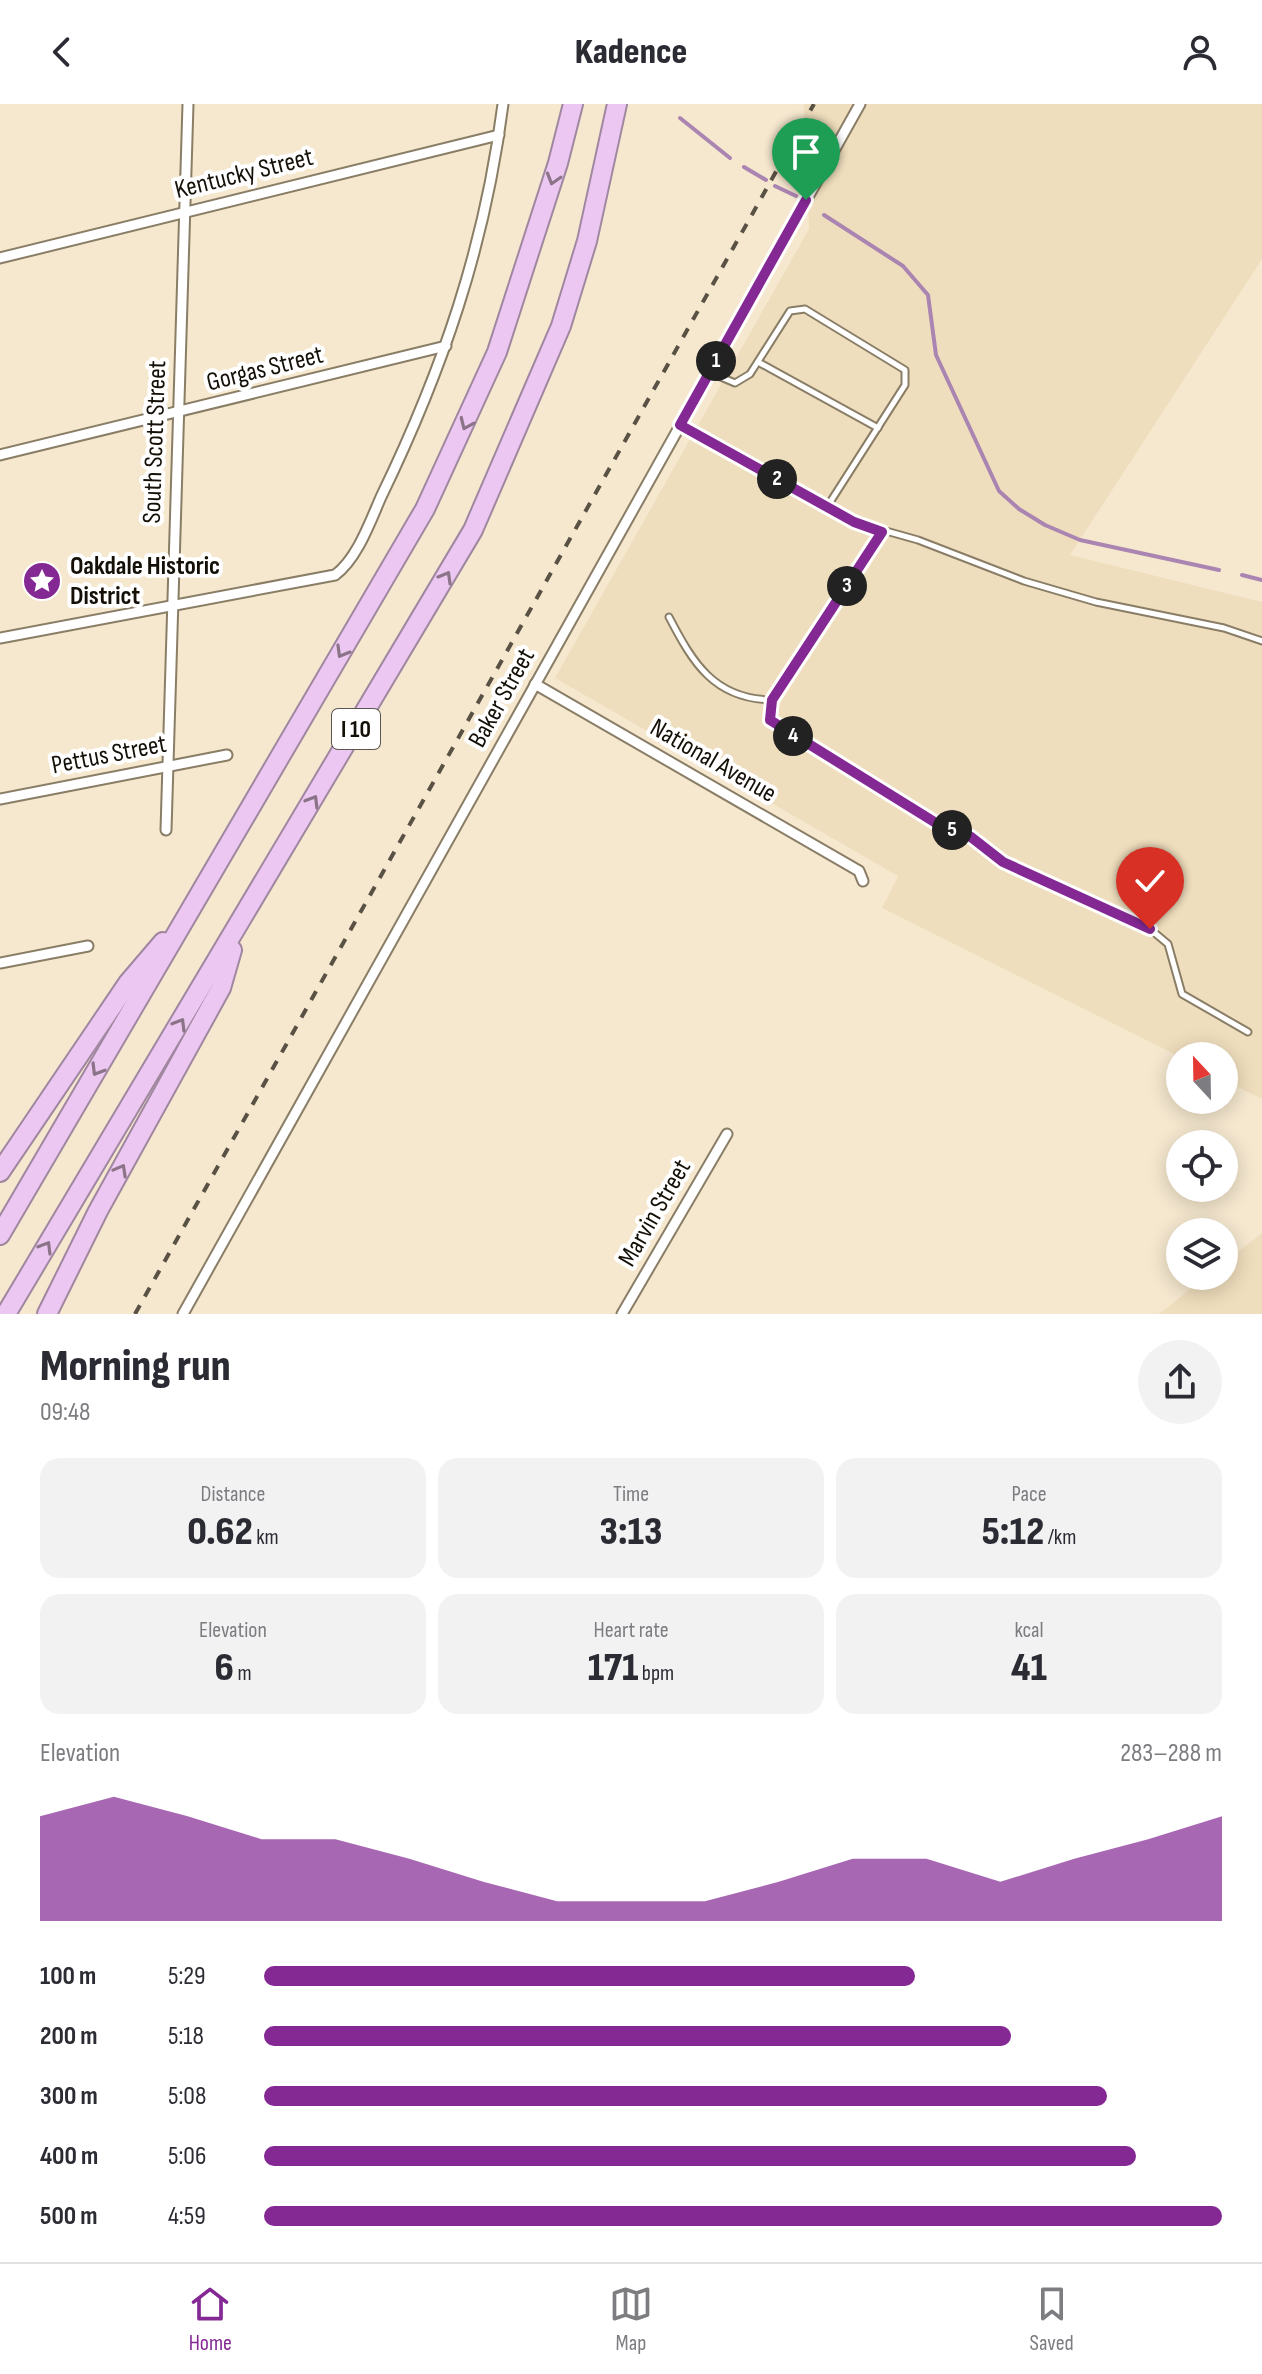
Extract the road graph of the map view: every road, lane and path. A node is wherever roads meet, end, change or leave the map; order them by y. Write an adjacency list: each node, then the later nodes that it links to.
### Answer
1 (188, 104): 7 (street, South Scott Street)
2 (503, 104): 6 (street)
3 (573, 104): 29 (highway, I 10, one-way to 29)
4 (617, 104): 30 (highway, I 10, one-way to 4)
5 (860, 104): 11 (street, Baker Street)
6 (499, 135): 7 (street, Kentucky Street); 9 (street)
7 (186, 211): 8 (street, Kentucky Street); 12 (street, South Scott Street)
8 (0, 258)
9 (446, 346): 12 (street, Gorgas Street); 18 (street)
10 (758, 362): 11 (lane); 14 (lane); 14 (lane)
11 (709, 372): 13 (street, Baker Street)
12 (178, 413): 15 (street, Gorgas Street); 18 (street, South Scott Street)
13 (680, 425): 16 (lane); 22 (street, Baker Street)
14 (878, 428): 16 (lane)
15 (0, 455)
16 (827, 507): 17 (lane)
17 (882, 532): 21 (lane); 23 (lane)
18 (171, 605): 20 (street); 25 (street, South Scott Street)
19 (669, 617): 23 (lane)
20 (0, 638)
21 (1262, 641)
22 (535, 684): 28 (street, National Avenue); 39 (street, Baker Street)
23 (772, 700): 33 (lane)
24 (227, 755): 25 (street, Pettus Street)
25 (167, 767): 26 (street, Pettus Street); 27 (street, South Scott Street)
26 (0, 799)
27 (166, 830)
28 (863, 881)
29 (198, 900): 35 (highway); 36 (highway, I 10, one-way to 36)
30 (239, 926): 37 (highway, I 10, one-way to 30); 38 (highway, one-way to 30)
31 (88, 946): 32 (street)
32 (0, 963)
33 (1248, 1032)
34 (727, 1134): 40 (street, Marvin Street)
35 (0, 1172)
36 (0, 1235)
37 (6, 1314)
38 (47, 1314)
39 (183, 1314)
40 (622, 1314)

